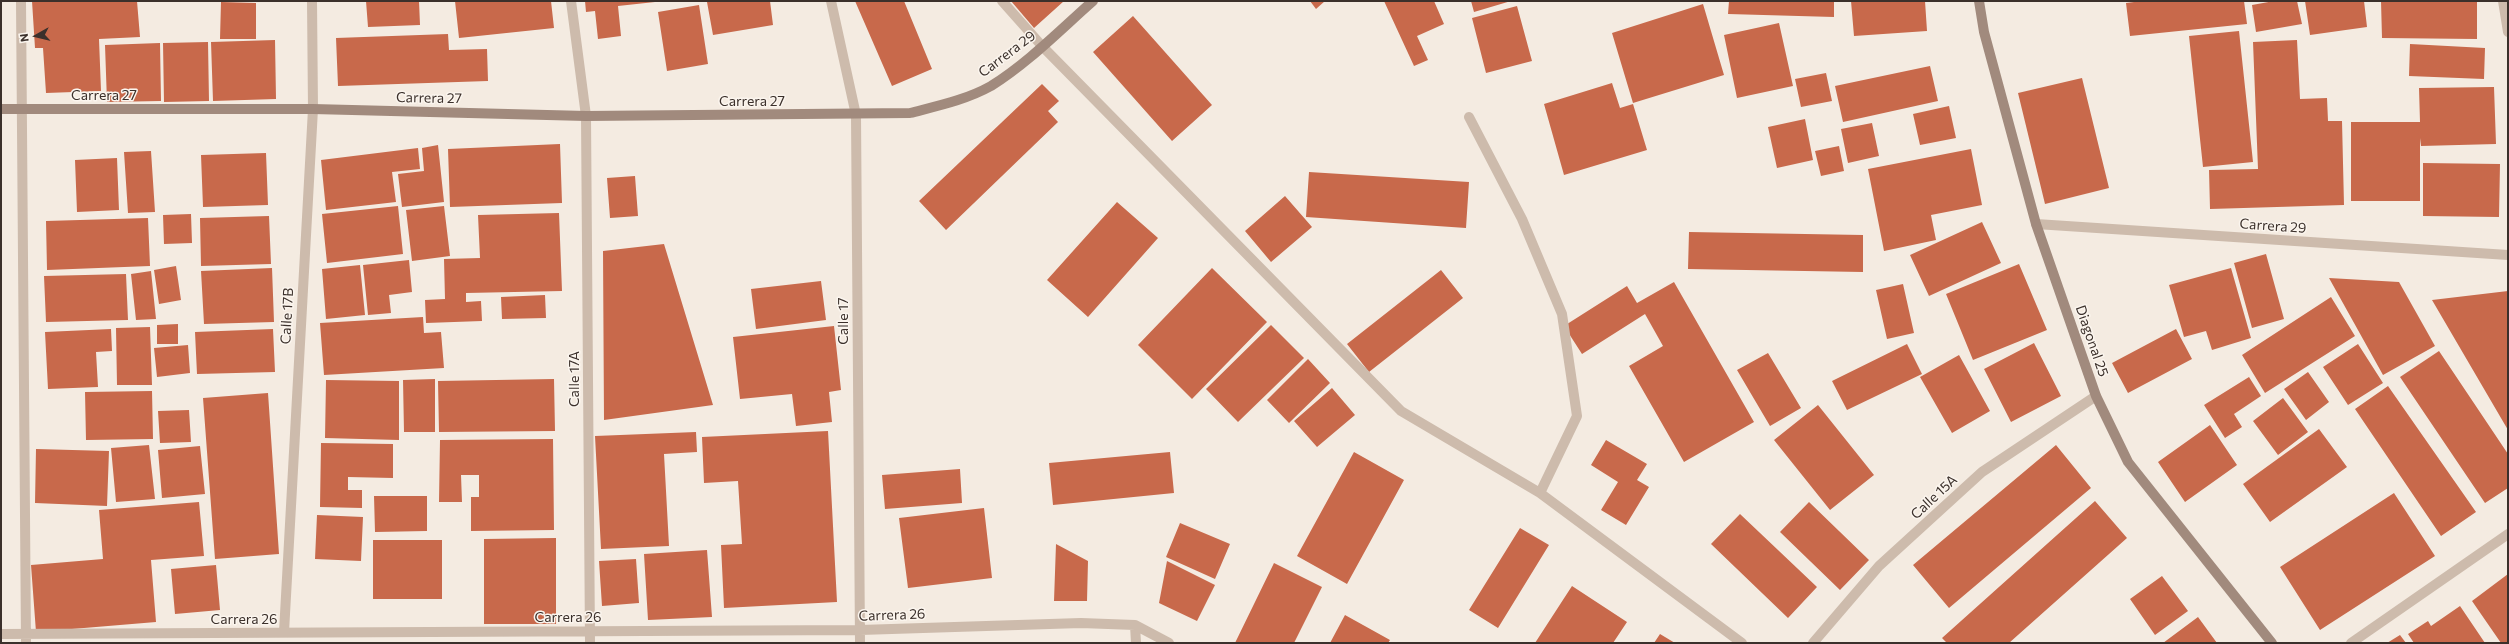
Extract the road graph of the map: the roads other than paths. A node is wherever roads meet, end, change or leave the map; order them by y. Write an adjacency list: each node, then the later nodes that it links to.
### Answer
1 (21, 1): 12 (street)
2 (312, 1): 13 (street, Calle 17B)
3 (570, 1): 15 (street, Calle 17A)
4 (831, 1): 14 (street, Calle 17)
5 (1002, 1): 10 (street)
6 (1093, 1): 10 (street, Carrera 29)
7 (1979, 1): 17 (street, Diagonal 25)
8 (2503, 1): 9 (street)
9 (2508, 32)
10 (1042, 46): 14 (street, Carrera 29); 20 (street)
11 (1, 109): 12 (street, Carrera 27)
12 (24, 109): 13 (street, Carrera 27); 27 (street)
13 (313, 109): 15 (street, Carrera 27); 25 (street, Calle 17B)
14 (856, 115): 15 (street, Carrera 27); 23 (street, Calle 17)
15 (586, 116): 24 (street, Calle 17A)
16 (1469, 117): 20 (street)
17 (2036, 224): 18 (street, Carrera 29); 19 (street, Diagonal 25)
18 (2508, 255)
19 (2096, 396): 33 (street, Calle 15A); 34 (street, Diagonal 25)
20 (1540, 493): 32 (street)
21 (2508, 534): 35 (street)
22 (1136, 625): 23 (street, Carrera 26); 30 (street); 31 (street)
23 (860, 630): 24 (street, Carrera 26); 29 (street, Calle 17)
24 (590, 631): 25 (street, Carrera 26); 28 (street, Calle 17A)
25 (284, 632): 27 (street, Carrera 26)
26 (1, 634): 27 (street, Carrera 26)
27 (26, 638)
28 (590, 643)
29 (860, 643)
30 (1136, 643)
31 (1169, 643)
32 (1742, 643)
33 (1812, 643)
34 (2272, 643)
35 (2351, 643)

